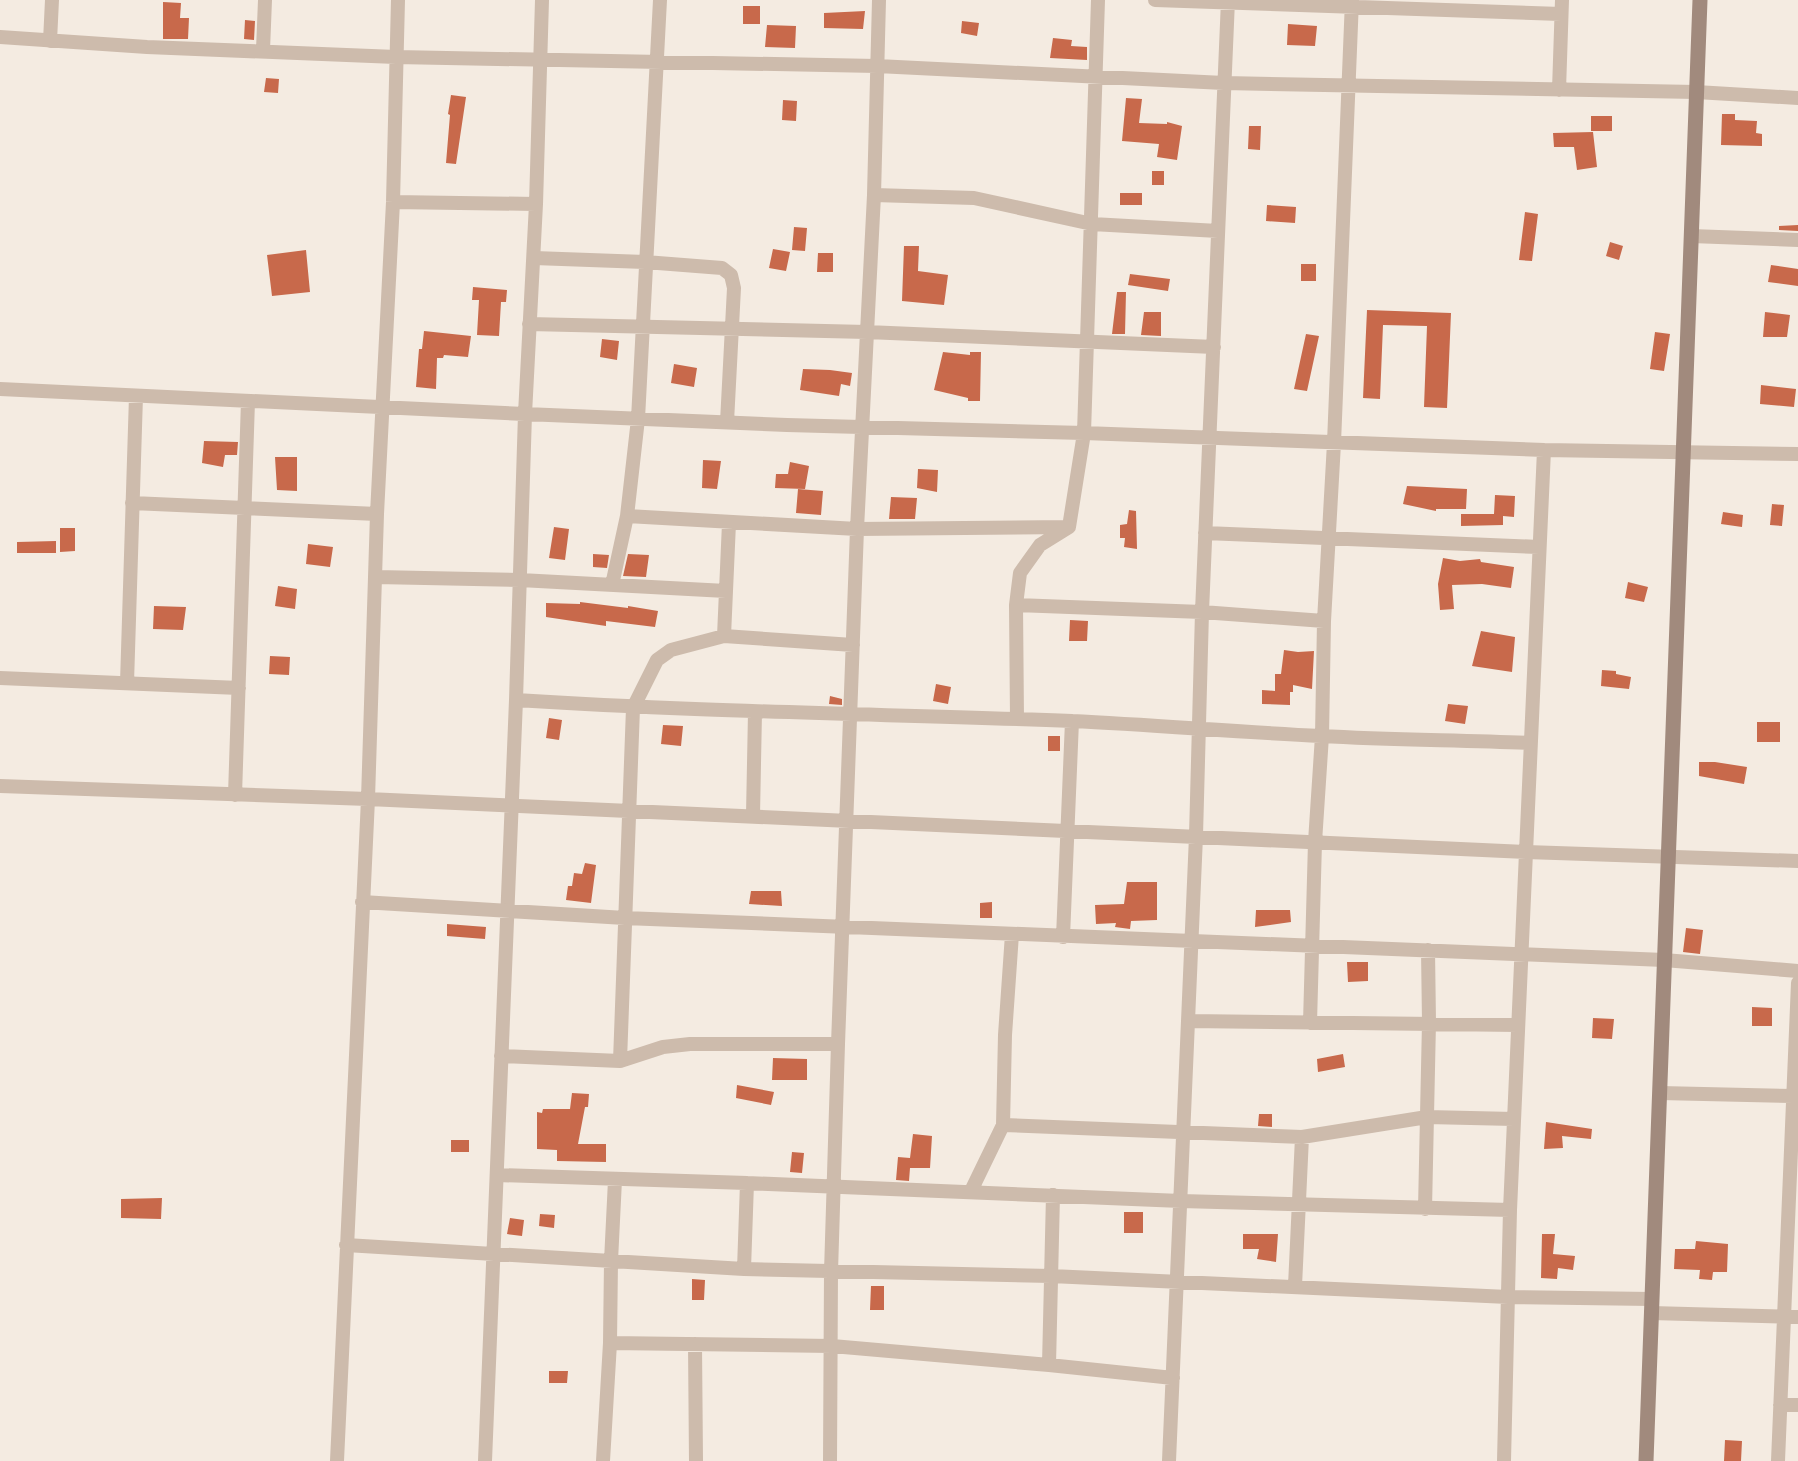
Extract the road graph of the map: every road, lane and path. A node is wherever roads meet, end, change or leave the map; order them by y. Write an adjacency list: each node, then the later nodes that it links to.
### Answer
1 (52, 0): 14 (street)
2 (265, 0): 15 (street)
3 (398, 0): 16 (street)
4 (542, 0): 17 (street)
5 (660, 0): 18 (street)
6 (879, 0): 19 (street)
7 (1098, 0): 20 (street)
8 (1155, 0): 10 (street)
9 (1700, 0): 24 (main road)
10 (1228, 2): 11 (street); 21 (street)
11 (1352, 4): 12 (street); 22 (street)
12 (1561, 7): 23 (street)
13 (0, 37): 14 (street)
14 (50, 40): 15 (street)
15 (263, 50): 16 (street)
16 (396, 57): 17 (street); 27 (street)
17 (541, 58): 18 (street); 28 (street)
18 (657, 61): 19 (street); 34 (street)
19 (877, 66): 20 (street); 26 (street)
20 (1097, 78): 21 (street); 29 (street)
21 (1224, 84): 22 (street); 30 (street)
22 (1347, 86): 23 (street); 51 (street)
23 (1559, 90): 24 (street)
24 (1696, 92): 25 (street); 31 (main road)
25 (1798, 98)
26 (874, 195): 29 (street); 38 (street)
27 (393, 202): 28 (street); 44 (street)
28 (536, 204): 33 (street)
29 (1092, 224): 30 (street); 39 (street)
30 (1218, 231): 40 (street)
31 (1691, 236): 32 (street); 53 (main road)
32 (1798, 240)
33 (534, 258): 34 (street); 35 (street)
34 (645, 262): 36 (street); 37 (street)
35 (529, 324): 36 (street); 45 (street)
36 (642, 327): 37 (street); 46 (street)
37 (732, 329): 38 (street); 47 (street)
38 (867, 332): 39 (street); 48 (street)
39 (1088, 343): 40 (street); 49 (street)
40 (1214, 347): 50 (street)
41 (0, 389): 42 (street)
42 (136, 396): 43 (street); 55 (street)
43 (248, 401): 44 (street); 56 (street)
44 (382, 408): 45 (street); 57 (street)
45 (525, 414): 46 (street); 66 (street)
46 (638, 418): 47 (street); 58 (street)
47 (727, 423): 48 (street)
48 (862, 426): 49 (street); 61 (street)
49 (1084, 433): 50 (street); 60 (street)
50 (1210, 438): 51 (street); 62 (street)
51 (1334, 443): 52 (street); 63 (street)
52 (1544, 450): 53 (street); 64 (street)
53 (1684, 453): 54 (street); 97 (main road)
54 (1798, 454)
55 (132, 503): 56 (street); 75 (street)
56 (245, 507): 57 (street); 76 (street)
57 (377, 514): 65 (street)
58 (627, 516): 59 (street); 67 (street)
59 (729, 524): 61 (street); 68 (street)
60 (1069, 527): 61 (street); 69 (street)
61 (858, 530): 73 (street)
62 (1205, 533): 63 (street); 70 (street)
63 (1330, 539): 64 (street); 71 (street)
64 (1539, 547): 85 (street)
65 (376, 577): 66 (street); 88 (street)
66 (520, 580): 67 (street); 77 (street)
67 (612, 585): 68 (street)
68 (726, 591): 72 (street)
69 (1016, 605): 70 (street); 81 (street)
70 (1202, 612): 71 (street); 83 (street)
71 (1324, 621): 84 (street)
72 (724, 636): 73 (street); 78 (street)
73 (853, 645): 80 (street)
74 (0, 678): 75 (street)
75 (127, 683): 76 (street)
76 (239, 688): 87 (street)
77 (516, 700): 78 (street); 89 (street)
78 (633, 708): 79 (street); 90 (street)
79 (755, 712): 80 (street); 91 (street)
80 (850, 713): 81 (street); 92 (street)
81 (1017, 719): 82 (street)
82 (1072, 721): 83 (street); 93 (street)
83 (1198, 727): 84 (street); 94 (street)
84 (1322, 736): 85 (street); 95 (street)
85 (1530, 743): 96 (street)
86 (0, 786): 87 (street)
87 (235, 795): 88 (street)
88 (368, 799): 89 (street); 99 (street)
89 (512, 805): 90 (street); 100 (street)
90 (629, 810): 91 (street); 101 (street)
91 (753, 815): 92 (street)
92 (846, 819): 93 (street); 102 (street)
93 (1068, 830): 94 (street); 104 (street)
94 (1196, 836): 95 (street); 105 (street)
95 (1315, 842): 96 (street); 106 (street)
96 (1527, 852): 97 (street); 108 (street)
97 (1668, 856): 98 (street); 109 (main road)
98 (1798, 861)
99 (362, 902): 100 (street); 136 (street)
100 (508, 912): 101 (street); 117 (street)
101 (625, 918): 102 (street); 118 (street)
102 (843, 925): 103 (street); 116 (street)
103 (1012, 934): 104 (street); 123 (street)
104 (1063, 937): 105 (street)
105 (1192, 942): 106 (street); 112 (street)
106 (1312, 946): 107 (street); 114 (street)
107 (1428, 950): 108 (street); 113 (street)
108 (1522, 955): 109 (street); 115 (street)
109 (1664, 960): 110 (street); 119 (main road)
110 (1798, 970)
111 (1798, 983): 120 (street)
112 (1188, 1021): 114 (street); 124 (street)
113 (1429, 1022): 114 (street); 115 (street); 121 (street)
114 (1310, 1023)
115 (1518, 1025): 122 (street)
116 (838, 1044): 118 (street); 129 (street)
117 (501, 1056): 118 (street); 126 (street)
118 (620, 1061)
119 (1659, 1094): 120 (street); 145 (main road)
120 (1793, 1096): 146 (street)
121 (1427, 1117): 122 (street); 125 (street); 134 (street)
122 (1514, 1119): 135 (street)
123 (1003, 1125): 124 (street); 130 (street)
124 (1184, 1131): 125 (street); 132 (street)
125 (1302, 1137): 133 (street)
126 (497, 1175): 127 (street); 137 (street)
127 (615, 1180): 128 (street); 138 (street)
128 (747, 1183): 129 (street); 139 (street)
129 (834, 1186): 130 (street); 140 (street)
130 (971, 1191): 131 (street)
131 (1053, 1195): 132 (street); 141 (street)
132 (1181, 1201): 133 (street); 142 (street)
133 (1300, 1205): 134 (street); 143 (street)
134 (1425, 1209): 135 (street)
135 (1510, 1210): 144 (street)
136 (346, 1245): 137 (street); 154 (street)
137 (494, 1254): 138 (street); 155 (street)
138 (610, 1261): 139 (street); 147 (street)
139 (744, 1269): 140 (street)
140 (831, 1272): 141 (street); 149 (street)
141 (1051, 1276): 142 (street); 150 (street)
142 (1177, 1282): 143 (street); 151 (street)
143 (1295, 1286): 144 (street)
144 (1508, 1297): 145 (street); 160 (street)
145 (1651, 1306): 146 (street); 161 (main road)
146 (1791, 1317): 152 (street)
147 (610, 1343): 148 (street); 156 (street)
148 (695, 1344): 149 (street); 157 (street)
149 (832, 1346): 150 (street); 158 (street)
150 (1049, 1365): 151 (street)
151 (1173, 1378): 159 (street)
152 (1780, 1405): 153 (street); 162 (street)
153 (1798, 1405)
154 (337, 1461)
155 (485, 1461)
156 (603, 1461)
157 (696, 1461)
158 (830, 1461)
159 (1169, 1461)
160 (1504, 1461)
161 (1646, 1461)
162 (1778, 1461)

